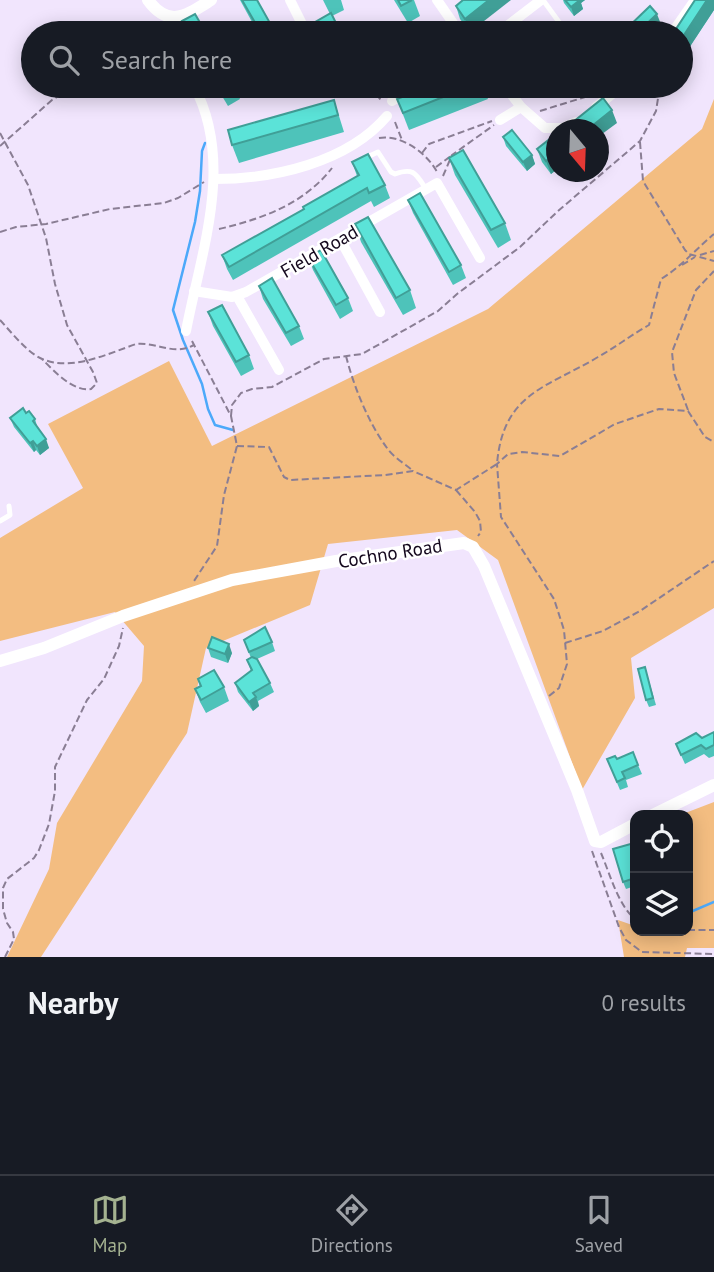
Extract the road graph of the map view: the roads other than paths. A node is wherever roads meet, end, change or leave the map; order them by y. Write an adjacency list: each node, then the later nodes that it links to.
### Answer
1 (148, 0): 7 (street)
2 (211, 0): 7 (street)
3 (290, 0): 9 (street)
4 (438, 0): 10 (street)
5 (542, 0): 11 (street); 12 (lane)
6 (695, 0): 13 (street)
7 (169, 17): 8 (street)
8 (169, 21)
9 (300, 21)
10 (452, 21)
11 (514, 21)
12 (558, 21)
13 (680, 21)
14 (199, 98): 23 (street)
15 (397, 98): 18 (street)
16 (515, 98): 19 (street)
17 (606, 98): 19 (street)
18 (392, 101)
19 (525, 110): 21 (street)
20 (387, 117): 23 (street)
21 (500, 120)
22 (358, 162): 24 (lane)
23 (209, 180): 27 (street)
24 (426, 189): 25 (street, Field Road); 26 (street, Field Road)
25 (340, 239): 28 (street, Field Road); 29 (street)
26 (480, 258)
27 (194, 291): 28 (street); 30 (street)
28 (237, 296): 31 (street)
29 (380, 312)
30 (186, 331)
31 (279, 370)
32 (9, 506): 33 (lane)
33 (0, 521)
34 (0, 661): 37 (street, Cochno Road)
35 (714, 785): 36 (street)
36 (663, 810)
37 (630, 826)

